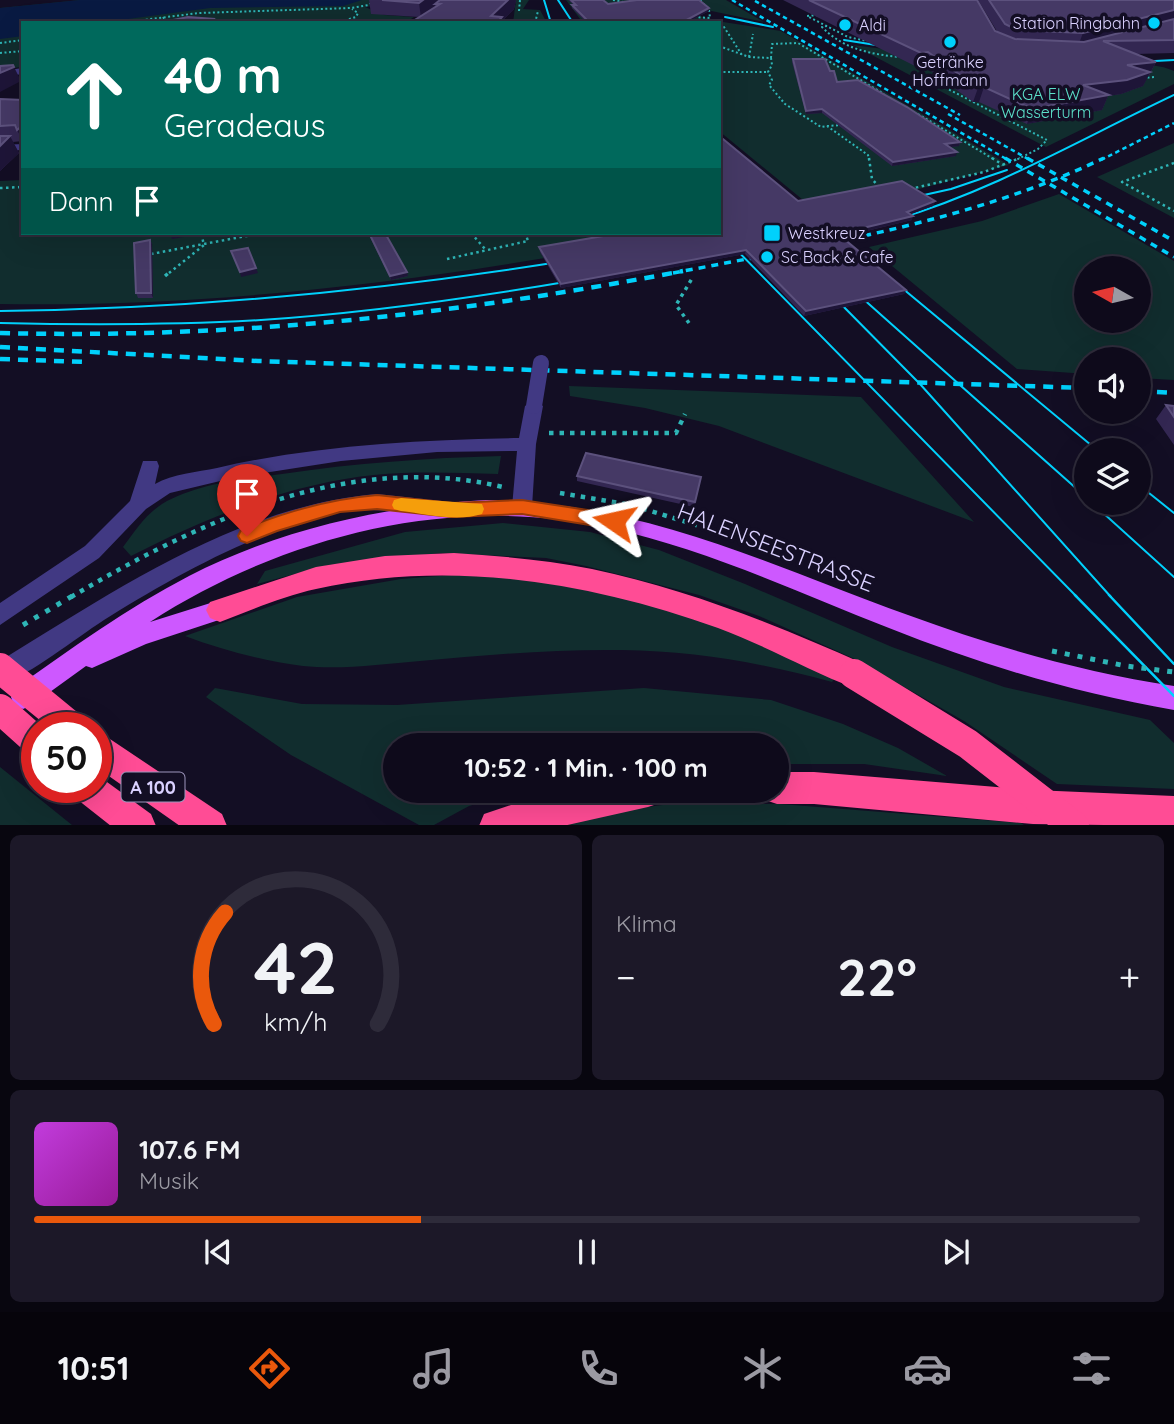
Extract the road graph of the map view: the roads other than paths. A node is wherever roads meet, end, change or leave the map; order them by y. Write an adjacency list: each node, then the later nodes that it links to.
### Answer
1 (21, 71): 2 (street)
2 (0, 74)
3 (21, 147): 4 (street)
4 (0, 148)
5 (541, 363): 6 (street, bridge)
6 (535, 438): 8 (street); 9 (street)
7 (150, 466): 8 (street)
8 (139, 504): 12 (street)
9 (522, 507): 10 (main road, HALENSEESTRASSE); 16 (main road, HALENSEESTRASSE)
10 (452, 510): 14 (street); 15 (main road, HALENSEESTRASSE)
11 (220, 610): 15 (main road, HALENSEESTRASSE); 28 (highway, bridge)
12 (0, 615)
13 (0, 667): 18 (highway, bridge)
14 (0, 674)
15 (52, 676): 17 (main road, HALENSEESTRASSE)
16 (1174, 698)
17 (0, 711): 19 (highway, bridge)
18 (54, 712)
19 (21, 729)
20 (112, 759): 26 (highway, A 100)
21 (789, 788): 24 (highway)
22 (110, 803): 25 (highway, A 100)
23 (591, 803): 27 (highway)
24 (1174, 813)
25 (139, 825)
26 (210, 825)
27 (496, 825)
28 (1074, 825)

